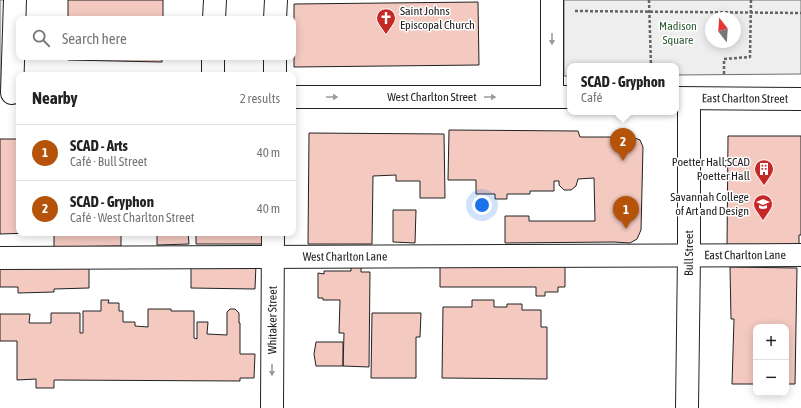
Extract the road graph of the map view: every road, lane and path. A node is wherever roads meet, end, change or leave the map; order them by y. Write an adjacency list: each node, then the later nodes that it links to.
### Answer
1 (15, 0): 19 (street)
2 (215, 0): 11 (street)
3 (276, 0): 12 (street)
4 (552, 0): 21 (street, one-way to 21)
5 (649, 0): 8 (path)
6 (751, 0): 9 (path)
7 (572, 11): 8 (path)
8 (649, 11): 9 (path); 15 (path)
9 (751, 13): 10 (path); 18 (path)
10 (801, 13)
11 (214, 16)
12 (275, 16)
13 (213, 60): 16 (street)
14 (275, 60): 17 (street)
15 (651, 63)
16 (213, 72)
17 (275, 72)
18 (724, 77)
19 (10, 93)
20 (296, 96): 21 (street, West Charlton Street, one-way to 21)
21 (561, 97)
22 (682, 98): 23 (street, East Charlton Street); 25 (street, Bull Street)
23 (801, 99)
24 (273, 236): 27 (street, Whitaker Street)
25 (689, 255): 26 (street, East Charlton Lane); 27 (street, West Charlton Lane); 30 (street, Bull Street)
26 (801, 255)
27 (272, 256): 28 (street, West Charlton Lane); 29 (street, Whitaker Street, one-way to 29)
28 (0, 258)
29 (272, 408)
30 (687, 408)

